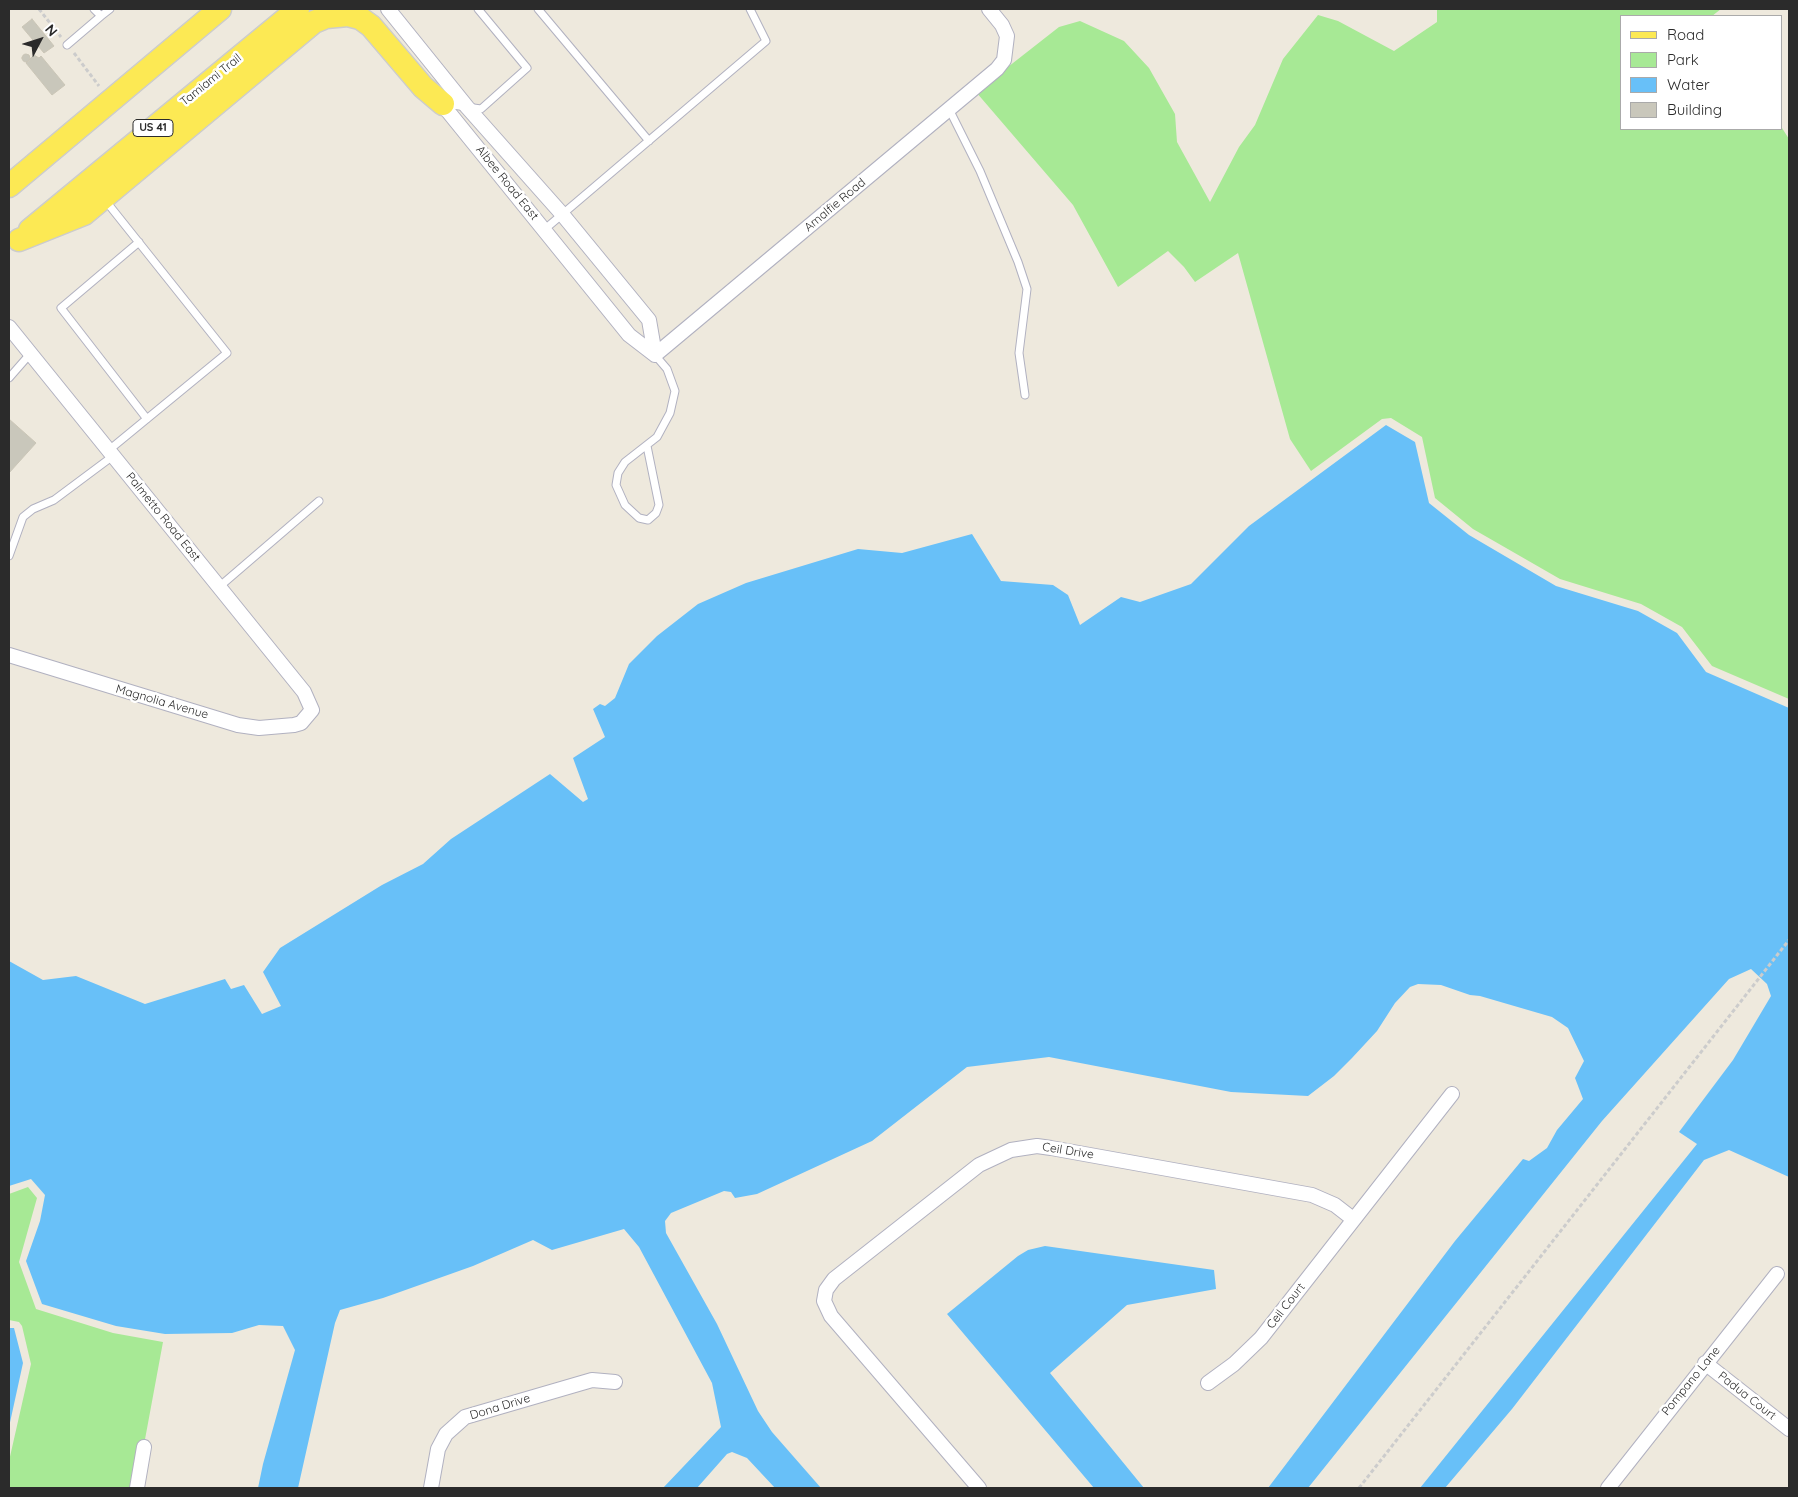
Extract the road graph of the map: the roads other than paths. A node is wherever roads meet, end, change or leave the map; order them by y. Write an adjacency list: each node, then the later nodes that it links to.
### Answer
1 (94, 9): 11 (lane)
2 (110, 9): 11 (lane)
3 (220, 9): 17 (main road)
4 (298, 9): 22 (main road, Tamiami Trail / US 41)
5 (362, 9): 13 (street, Albee Road East)
6 (388, 9): 14 (street, Albee Road East)
7 (478, 9): 14 (lane)
8 (538, 9): 16 (lane)
9 (750, 9): 16 (lane)
10 (989, 9): 15 (street, Amalfie Road)
11 (101, 16): 12 (lane)
12 (67, 45)
13 (443, 104): 14 (lane); 18 (main road); 20 (street, Albee Road East)
14 (467, 107): 19 (street, Albee Road East)
15 (949, 109): 25 (street, Amalfie Road); 27 (lane)
16 (649, 141): 19 (lane)
17 (9, 186)
18 (104, 198): 21 (lane); 22 (main road)
19 (562, 214): 20 (lane); 25 (street, Albee Road East)
20 (545, 229): 25 (street, Albee Road East)
21 (139, 242): 28 (lane); 28 (lane)
22 (14, 245)
23 (9, 327): 24 (street, Palmetto Road East)
24 (30, 354): 26 (lane); 30 (street, Palmetto Road East)
25 (656, 355): 29 (lane, Albee Road East)
26 (9, 378)
27 (1026, 396)
28 (147, 419): 30 (lane)
29 (648, 446): 29 (lane, Albee Road East)
30 (111, 453): 32 (lane); 33 (street, Palmetto Road East)
31 (319, 501): 33 (lane)
32 (9, 556)
33 (219, 586): 35 (street, Palmetto Road East)
34 (9, 655): 35 (street, Magnolia Avenue)
35 (312, 710)
36 (1452, 1094): 37 (street)
37 (1353, 1220): 41 (street, Ceil Court); 46 (street, Ceil Drive)
38 (1777, 1274): 39 (street, Pompano Lane)
39 (1705, 1363): 42 (street, Padua Court); 47 (street, Pompano Lane)
40 (615, 1382): 45 (street, Dona Drive)
41 (1208, 1383)
42 (1789, 1429)
43 (144, 1447): 44 (street)
44 (137, 1488)
45 (431, 1488)
46 (979, 1488)
47 (1608, 1488)

